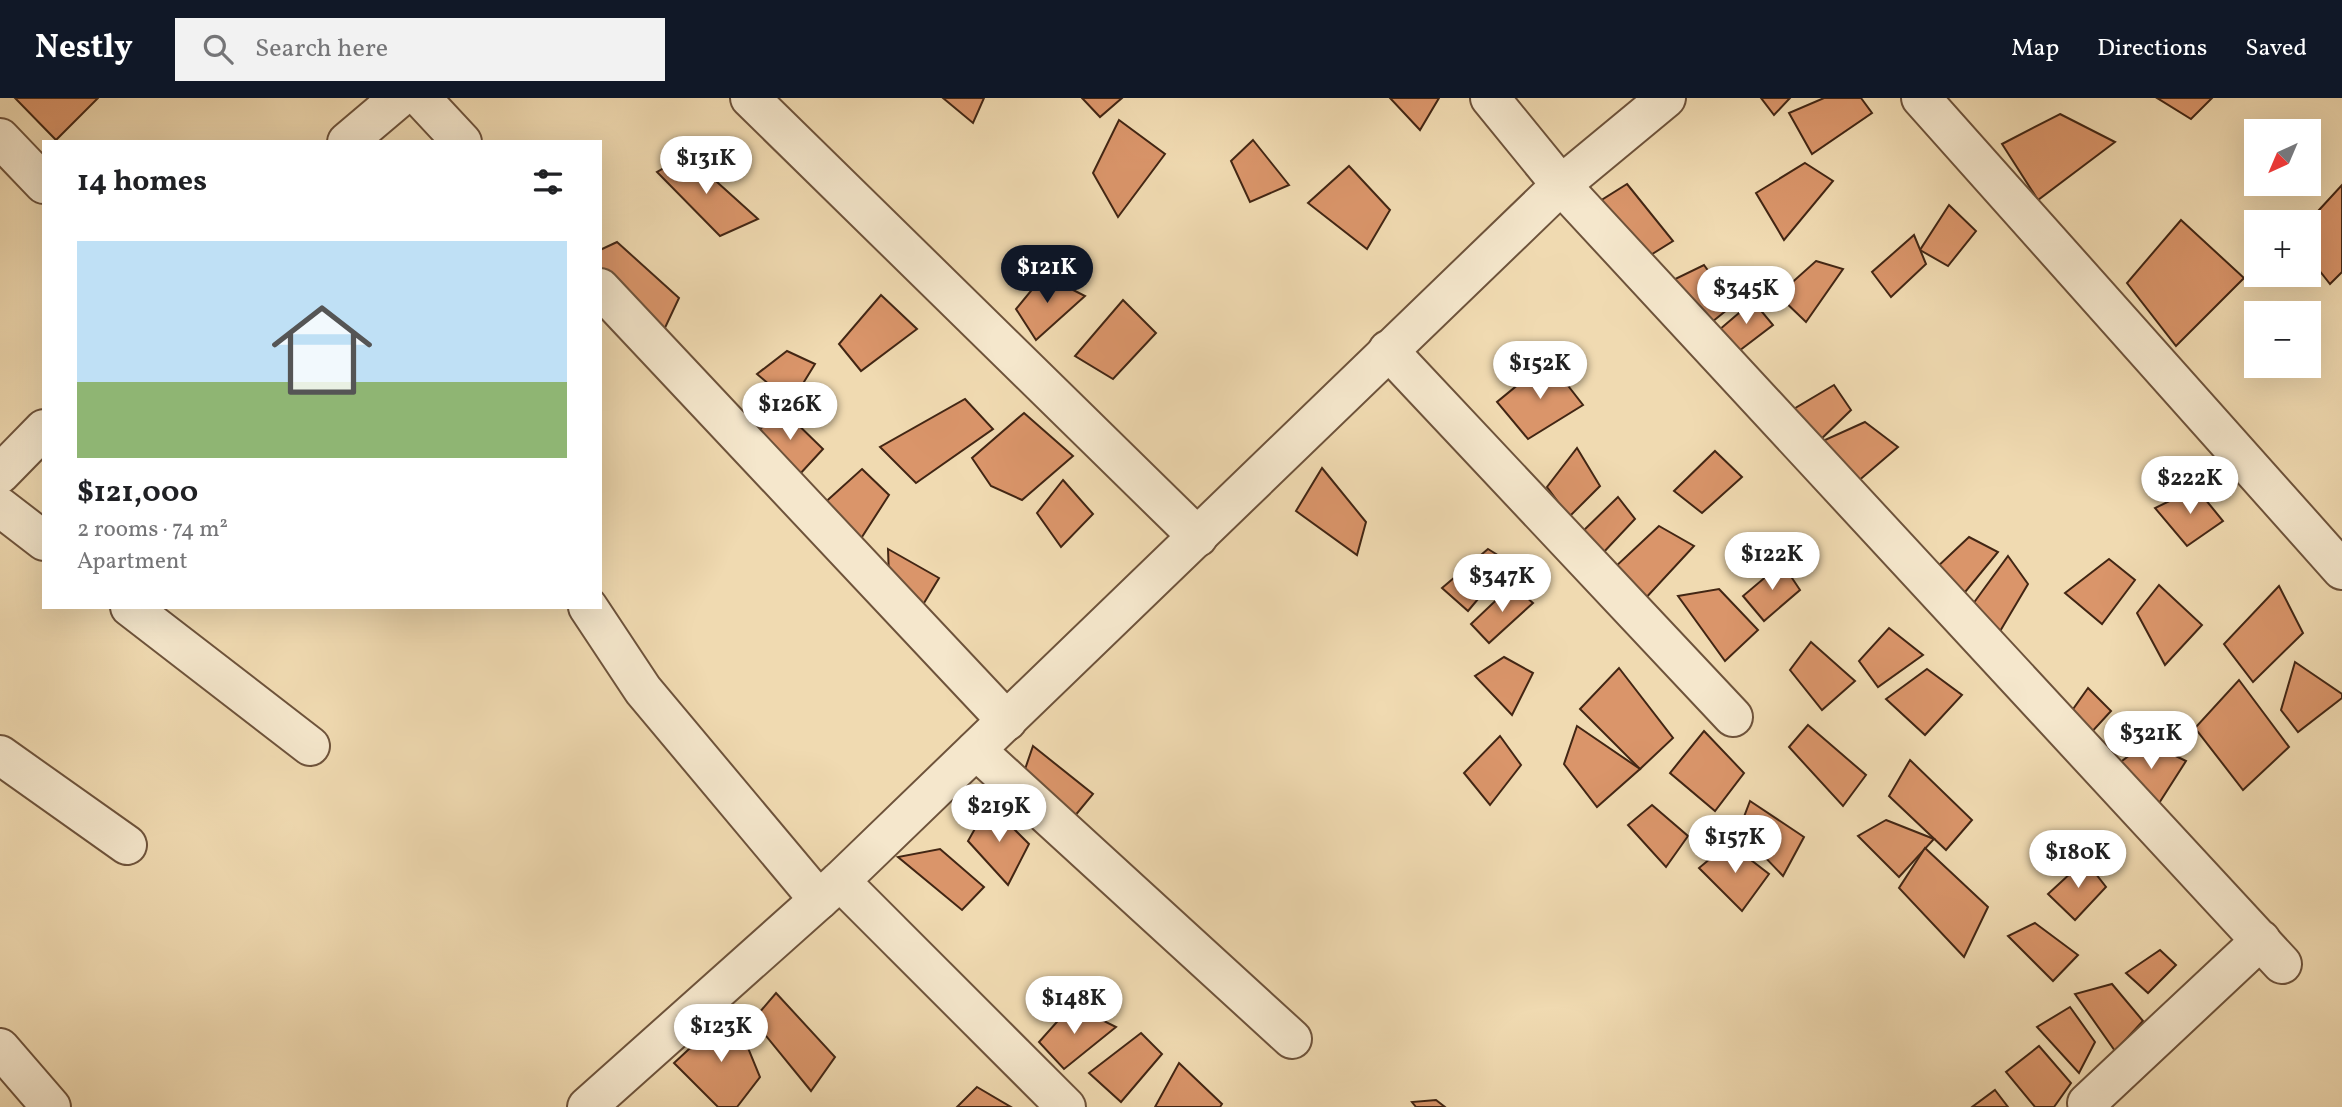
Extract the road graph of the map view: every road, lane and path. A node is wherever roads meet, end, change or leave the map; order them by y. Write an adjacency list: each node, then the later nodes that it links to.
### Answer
1 (399, 98): 8 (street)
2 (421, 98): 9 (street)
3 (750, 98): 17 (street)
4 (1490, 98): 11 (street)
5 (1666, 98): 11 (street)
6 (1921, 98): 19 (street)
7 (0, 138): 10 (street)
8 (349, 140)
9 (461, 140)
10 (42, 182)
11 (1561, 185): 13 (street); 31 (street)
12 (602, 290): 23 (street)
13 (1388, 351): 17 (street); 22 (street)
14 (42, 431): 15 (street)
15 (0, 474)
16 (0, 508): 18 (street)
17 (1198, 537): 23 (street)
18 (42, 540)
19 (2342, 570)
20 (133, 609): 24 (street)
21 (589, 609): 28 (street)
22 (1733, 717)
23 (1007, 721): 25 (street)
24 (310, 746)
25 (976, 750): 28 (street); 29 (street)
26 (0, 755): 27 (street)
27 (128, 845)
28 (830, 891): 33 (street); 34 (street)
29 (1292, 1039)
30 (0, 1048): 32 (street)
31 (2087, 1103)
32 (51, 1107)
33 (587, 1107)
34 (1066, 1107)

